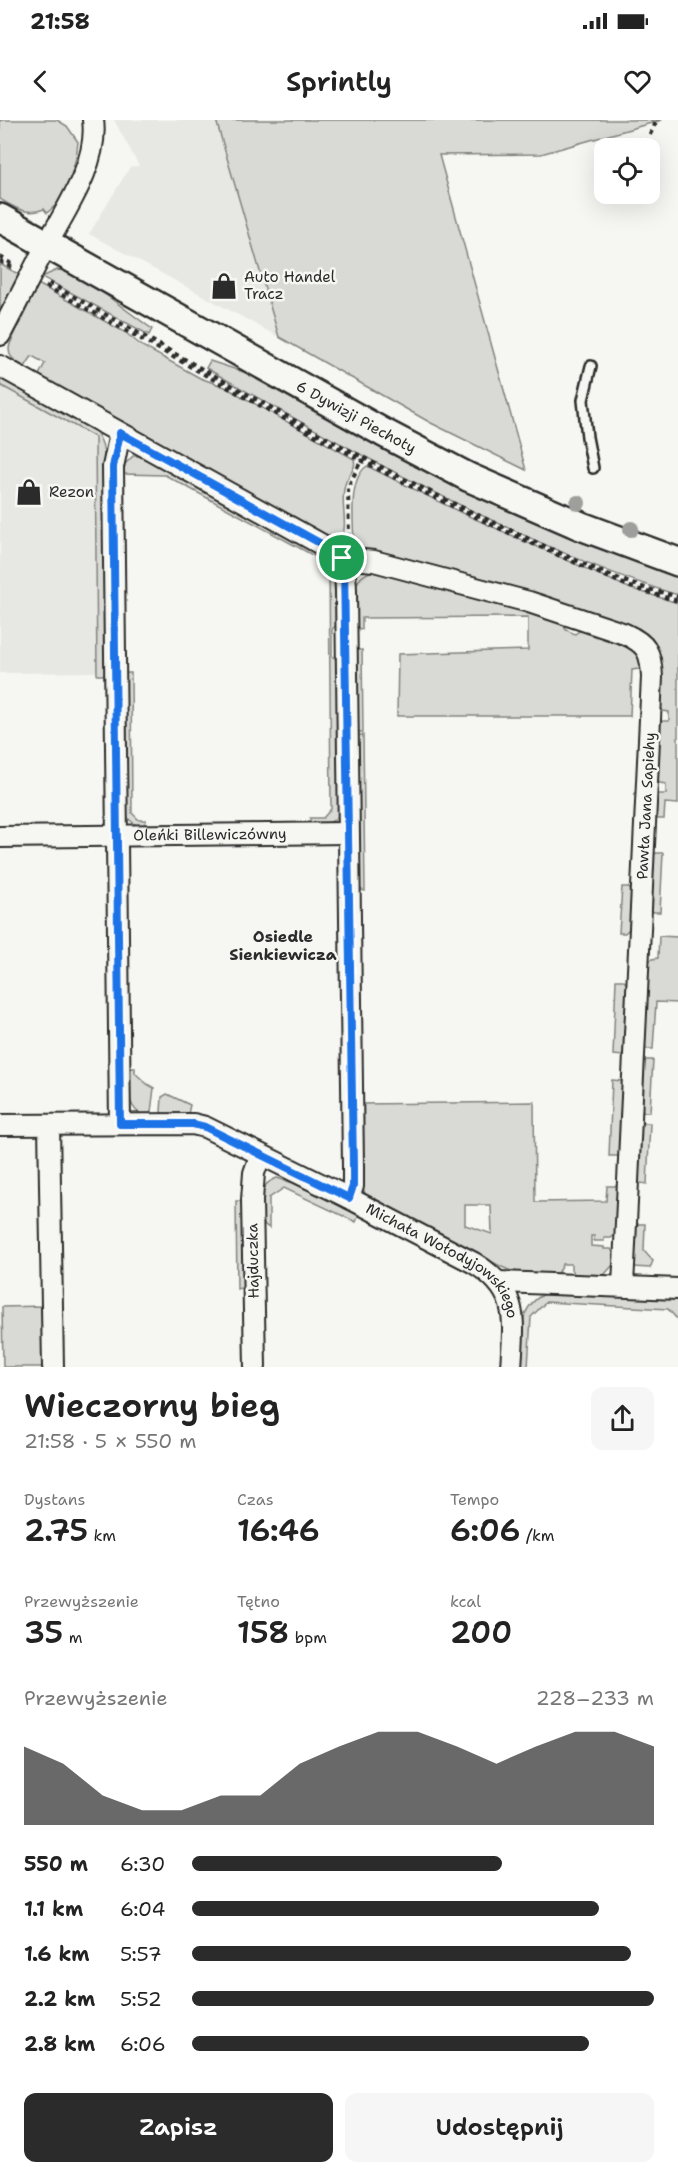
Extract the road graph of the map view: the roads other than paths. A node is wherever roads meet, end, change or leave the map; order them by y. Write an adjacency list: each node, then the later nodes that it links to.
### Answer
1 (93, 120): 3 (street)
2 (0, 218): 3 (street, 6 Dywizji Piechoty)
3 (47, 245): 4 (street); 10 (street, 6 Dywizji Piechoty)
4 (0, 335)
5 (0, 366): 7 (street)
6 (591, 366): 8 (lane)
7 (120, 433): 9 (street); 12 (street)
8 (593, 468)
9 (342, 558): 11 (street, Michała Wołodyjowskiego); 20 (street, Pawła Jana Sapiehy)
10 (678, 562)
11 (348, 833): 12 (street, Oleńki Billewiczówny); 18 (street, Michała Wołodyjowskiego)
12 (117, 836): 13 (street, Oleńki Billewiczówny); 14 (street)
13 (0, 837)
14 (120, 1124): 16 (street); 17 (street)
15 (0, 1125): 16 (street)
16 (49, 1125): 22 (street)
17 (260, 1156): 18 (street); 23 (street, Hajduczka)
18 (349, 1198): 19 (street, Michała Wołodyjowskiego)
19 (499, 1282): 20 (street); 24 (street, Michała Wołodyjowskiego)
20 (623, 1286): 21 (street)
21 (678, 1289)
22 (53, 1367)
23 (255, 1367)
24 (511, 1367)

